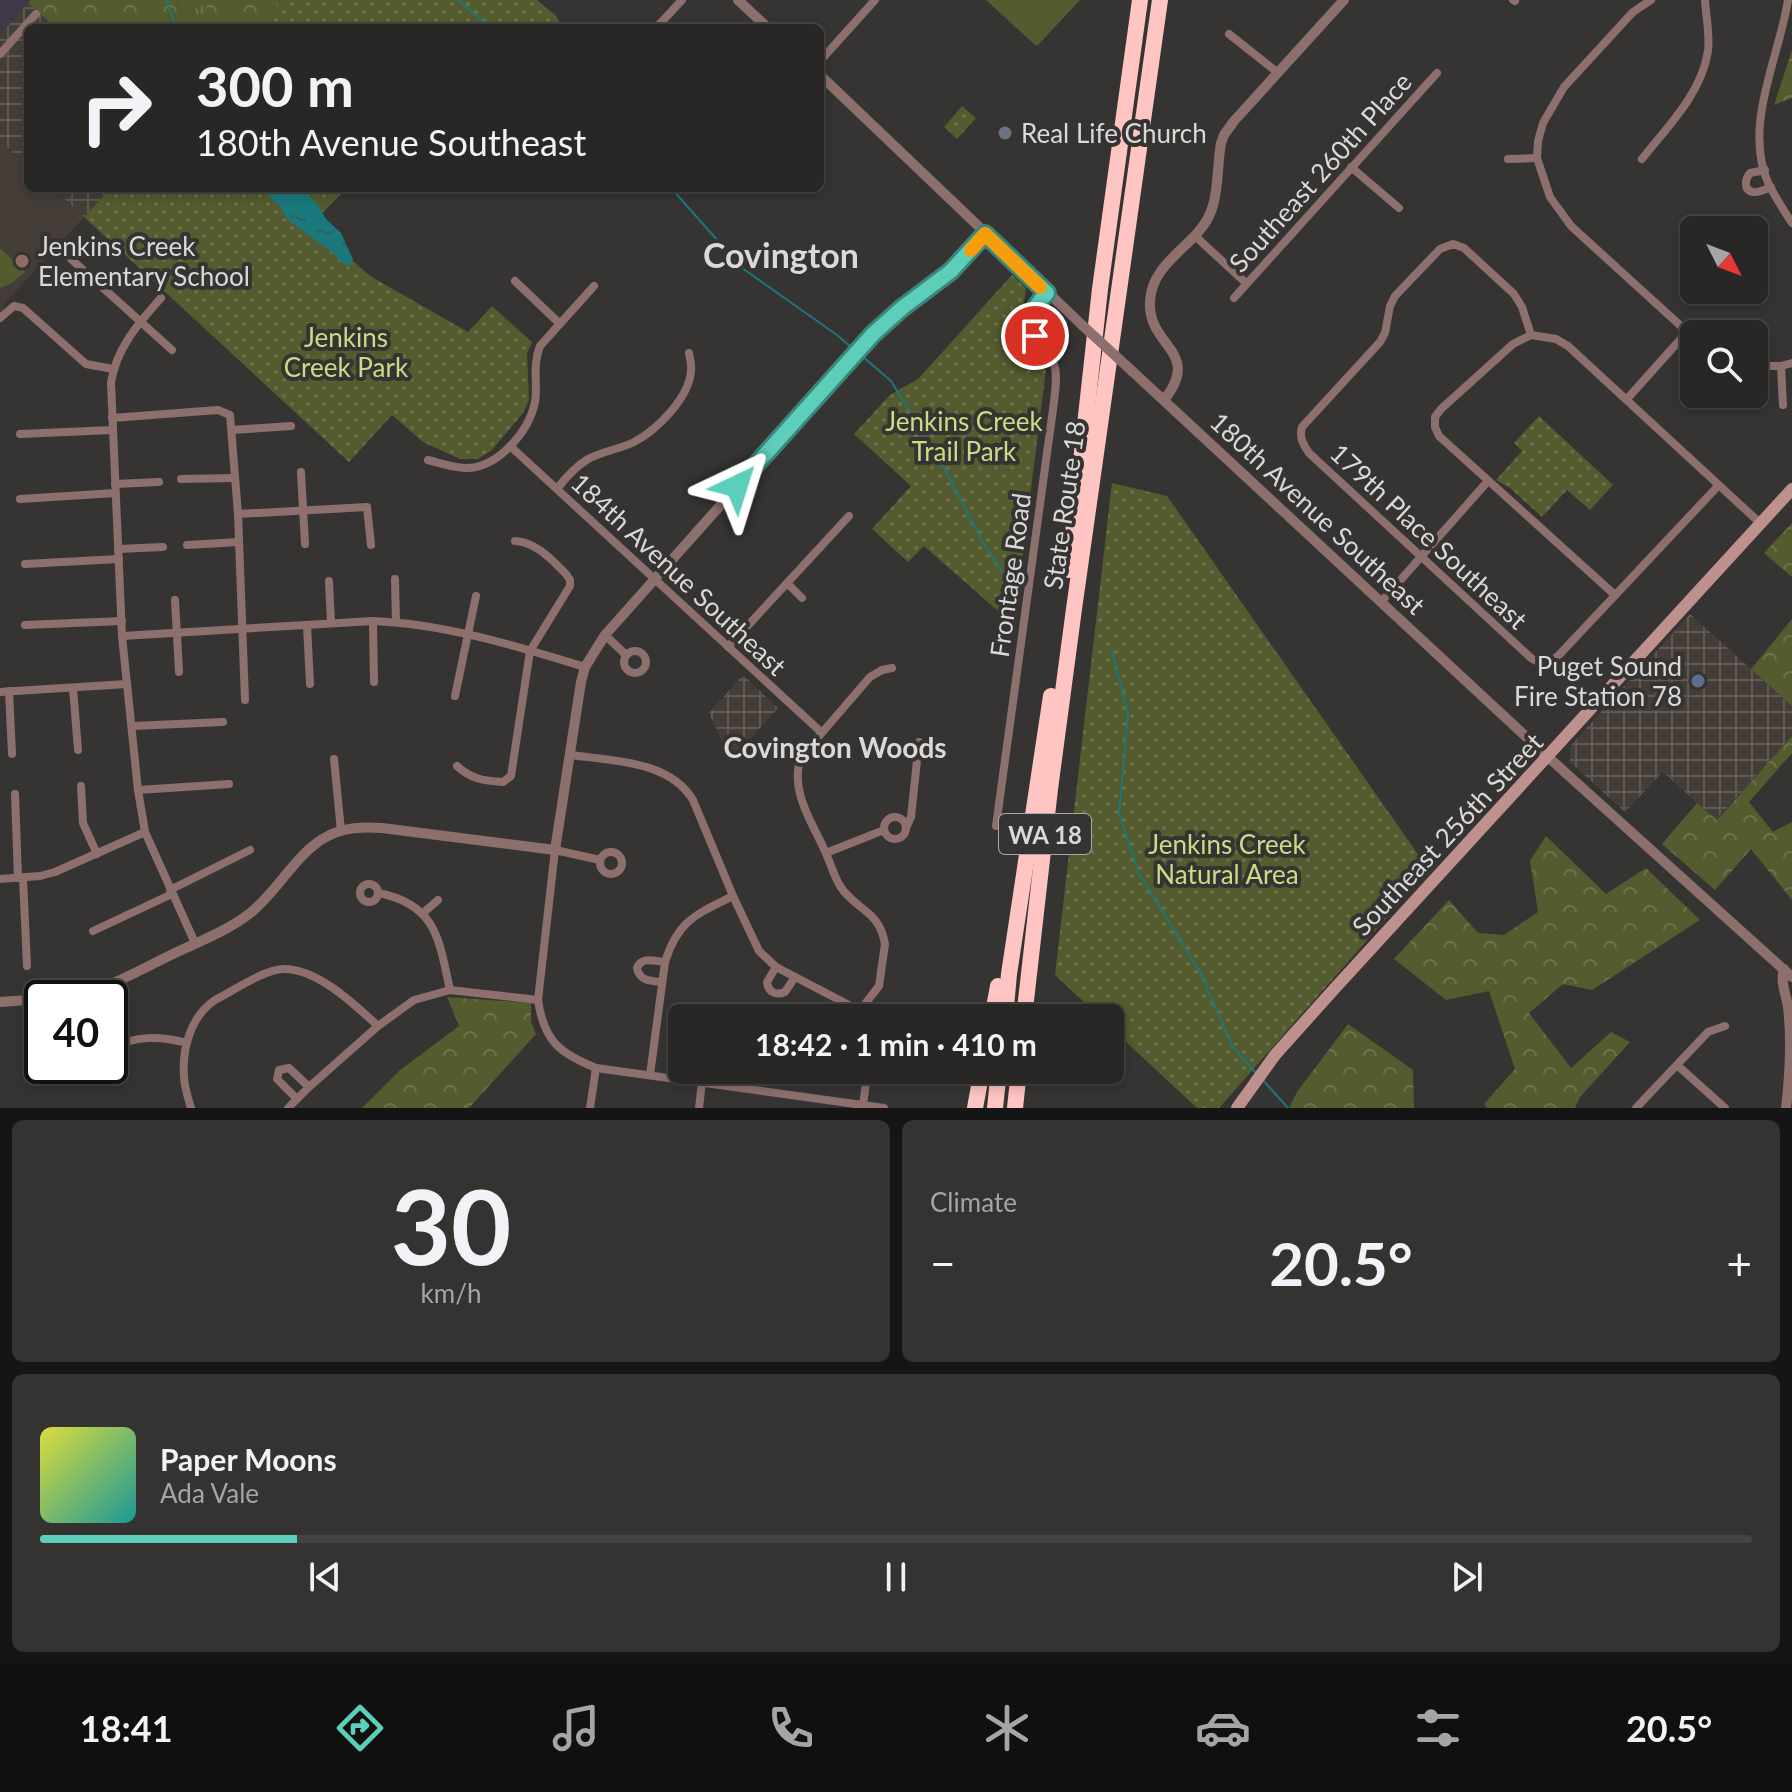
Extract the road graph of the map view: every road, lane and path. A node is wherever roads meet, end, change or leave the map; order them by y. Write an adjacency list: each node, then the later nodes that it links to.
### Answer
1 (682, 0): 12 (street)
2 (738, 0): 13 (street)
3 (875, 0): 17 (street)
4 (1140, 0): 92 (highway, State Route 18 / WA 18)
5 (1160, 0): 92 (highway, State Route 18 / WA 18)
6 (1651, 0): 21 (street)
7 (1705, 0): 23 (street)
8 (1788, 0): 25 (street)
9 (1341, 1): 18 (street)
10 (36, 14): 11 (street)
11 (27, 24)
12 (660, 24)
13 (764, 24)
14 (24, 27): 16 (street)
15 (1229, 34): 18 (street)
16 (0, 54)
17 (824, 57)
18 (1278, 73): 30 (street)
19 (1437, 73): 24 (street, Southeast 260th Place)
20 (824, 79): 29 (street, 180th Avenue Southeast)
21 (1537, 158): 22 (street); 41 (street)
22 (1508, 159)
23 (1642, 159)
24 (1351, 167): 27 (street); 33 (street, Southeast 260th Place)
25 (1765, 170): 26 (street); 26 (street)
26 (1771, 187): 28 (street)
27 (1399, 208)
28 (1792, 223)
29 (985, 234): 35 (street, 180th Avenue Southeast); 84 (street)
30 (1195, 236): 33 (street); 51 (street)
31 (71, 259): 39 (street)
32 (515, 281): 40 (street)
33 (1246, 283): 37 (street, Southeast 260th Place)
34 (594, 286): 40 (street)
35 (1047, 293): 51 (street, 180th Avenue Southeast, bridge); 133 (street, Frontage Road)
36 (161, 298): 39 (street)
37 (1234, 298)
38 (0, 318): 49 (street)
39 (140, 322): 44 (street); 49 (street)
40 (559, 323): 58 (street)
41 (1680, 325)
42 (1531, 335): 50 (street); 63 (street); 81 (street, 179th Place Southeast)
43 (1680, 346): 50 (street)
44 (172, 350)
45 (689, 353): 67 (street)
46 (1792, 363): 48 (street)
47 (1768, 366): 48 (street)
48 (1781, 366): 52 (street)
49 (113, 369): 53 (street)
50 (1627, 399): 65 (street)
51 (1164, 400): 91 (street, 180th Avenue Southeast)
52 (1783, 405)
53 (112, 418): 55 (street); 56 (street)
54 (291, 426): 56 (street)
55 (112, 430): 57 (street); 66 (street)
56 (232, 430): 61 (street)
57 (20, 434)
58 (510, 446): 59 (street); 67 (street, 184th Avenue Southeast)
59 (428, 460)
60 (301, 472): 70 (street)
61 (235, 478): 62 (street); 71 (street)
62 (181, 479)
63 (1488, 481): 81 (street); 87 (street)
64 (159, 482): 66 (street)
65 (1718, 486): 73 (street); 87 (street)
66 (115, 489): 69 (street); 80 (street)
67 (557, 489): 84 (street, 184th Avenue Southeast)
68 (1792, 489): 73 (main road, Southeast 256th Street)
69 (20, 499)
70 (304, 510): 71 (street); 76 (street); 78 (street)
71 (238, 514): 75 (street)
72 (849, 516): 86 (street)
73 (1760, 523): 125 (main road, Southeast 256th Street)
74 (515, 541): 106 (street)
75 (239, 542): 77 (street); 99 (street)
76 (305, 544)
77 (187, 545)
78 (371, 545)
79 (163, 547): 80 (street)
80 (118, 554): 82 (street); 93 (street)
81 (1422, 556): 87 (street, 179th Place Southeast); 91 (street)
82 (25, 564)
83 (395, 579): 95 (street)
84 (655, 580): 102 (street); 104 (street, 184th Avenue Southeast)
85 (329, 581): 96 (street)
86 (787, 583): 89 (street); 104 (street)
87 (1615, 595)
88 (476, 596): 101 (street)
89 (802, 598)
90 (175, 600): 100 (street)
91 (1382, 601): 125 (street, 180th Avenue Southeast)
92 (1069, 607): 105 (highway, State Route 18 / WA 18)
93 (122, 621): 97 (street); 103 (street)
94 (373, 621): 95 (street); 96 (street); 111 (street)
95 (396, 622): 101 (street)
96 (331, 623): 98 (street)
97 (25, 625)
98 (307, 625): 99 (street); 113 (street)
99 (244, 629): 100 (street); 117 (street)
100 (177, 633): 103 (street); 110 (street)
101 (468, 634): 106 (street); 116 (street)
102 (605, 635): 107 (street); 108 (street)
103 (122, 636): 112 (street)
104 (728, 647): 120 (street, 184th Avenue Southeast)
105 (1063, 649): 132 (highway, State Route 18 / WA 18); 167 (highway, State Route 18 / WA 18)
106 (530, 651): 108 (street); 127 (street)
107 (626, 655)
108 (585, 667): 124 (street)
109 (892, 668): 120 (street)
110 (179, 672)
111 (374, 682)
112 (127, 684): 114 (street); 119 (street)
113 (310, 684)
114 (73, 688): 115 (street); 122 (street)
115 (4, 692): 123 (street)
116 (455, 696)
117 (245, 700)
118 (223, 722): 119 (street)
119 (133, 726): 130 (street)
120 (821, 732): 140 (street)
121 (919, 742): 134 (street)
122 (78, 750)
123 (12, 754)
124 (571, 755): 139 (street); 147 (street)
125 (1548, 757): 155 (street, 180th Avenue Southeast); 196 (main road, Southeast 256th Street)
126 (334, 759): 136 (street)
127 (457, 766)
128 (229, 784): 130 (street)
129 (81, 786): 141 (street)
130 (138, 790): 137 (street)
131 (15, 794): 143 (street)
132 (1036, 797): 165 (highway); 166 (highway, State Route 18 / WA 18)
133 (996, 826)
134 (906, 828): 135 (street); 135 (street)
135 (884, 830): 140 (street)
136 (341, 831): 139 (street); 151 (street)
137 (145, 832): 141 (street); 145 (street)
138 (250, 850): 145 (street)
139 (555, 850): 142 (street); 161 (street)
140 (826, 853): 164 (street)
141 (97, 854): 143 (street)
142 (600, 860)
143 (20, 878): 144 (street); 153 (street)
144 (0, 879)
145 (171, 892): 150 (street); 151 (street)
146 (379, 893): 149 (street)
147 (733, 896): 152 (street); 154 (street)
148 (438, 900): 149 (street)
149 (422, 914): 159 (street)
150 (93, 931)
151 (195, 943): 157 (street)
152 (665, 962): 158 (street); 158 (street)
153 (27, 966)
154 (776, 967): 156 (street); 156 (street)
155 (1788, 973): 168 (street)
156 (795, 977): 163 (street)
157 (117, 980)
158 (662, 982): 175 (street)
159 (450, 990): 161 (street); 169 (street)
160 (24, 1000): 162 (street)
161 (538, 1000): 174 (street)
162 (0, 1002)
163 (847, 1004)
164 (868, 1004)
165 (995, 1004)
166 (1006, 1004)
167 (1027, 1004)
168 (1791, 1016): 199 (street)
169 (378, 1026): 172 (street); 184 (street)
170 (1725, 1026): 173 (street)
171 (128, 1042): 172 (street)
172 (187, 1043): 187 (street)
173 (1677, 1065): 197 (street); 198 (street)
174 (596, 1068): 175 (street); 189 (street)
175 (650, 1075): 176 (street)
176 (668, 1077)
177 (702, 1084): 190 (street)
178 (717, 1084): 186 (street)
179 (866, 1084): 186 (street)
180 (979, 1084): 192 (highway)
181 (998, 1084): 193 (highway)
182 (1019, 1084): 194 (highway)
183 (1021, 1084): 195 (highway)
184 (309, 1087): 185 (street); 185 (street)
185 (297, 1099): 188 (street)
186 (863, 1104): 191 (street)
187 (191, 1108)
188 (288, 1108)
189 (590, 1108)
190 (699, 1108)
191 (884, 1108)
192 (975, 1108)
193 (995, 1108)
194 (1015, 1108)
195 (1021, 1108)
196 (1237, 1108)
197 (1636, 1108)
198 (1725, 1108)
199 (1786, 1108)

